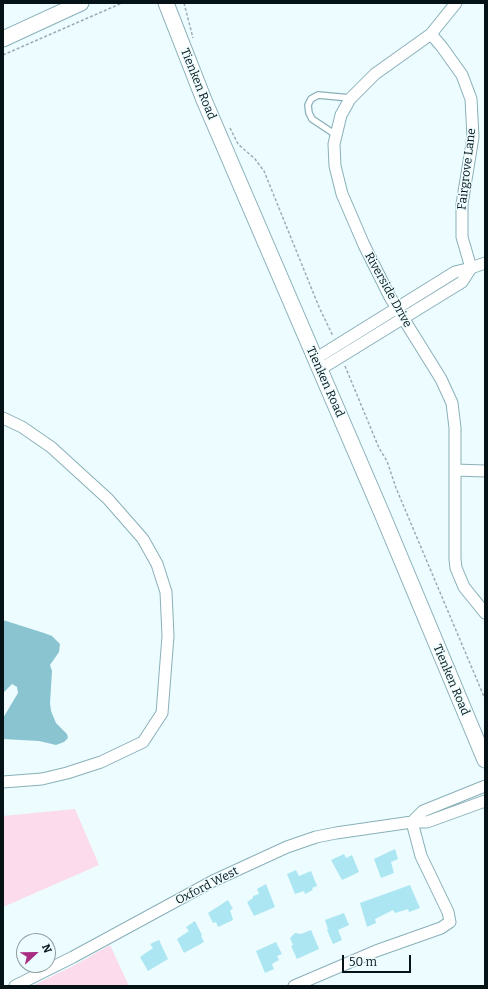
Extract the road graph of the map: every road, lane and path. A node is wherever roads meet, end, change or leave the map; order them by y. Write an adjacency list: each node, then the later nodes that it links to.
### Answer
1 (81, 3): 7 (street)
2 (122, 3): 9 (path)
3 (166, 3): 19 (street, Tienken Road)
4 (184, 3): 8 (path)
5 (456, 3): 6 (street, Riverside Drive)
6 (431, 34): 10 (street, Riverside Drive); 14 (street, Fairgrove Lane)
7 (3, 39)
8 (194, 40)
9 (3, 55)
10 (350, 98): 12 (street, Riverside Drive); 12 (lane)
11 (228, 124): 17 (path)
12 (336, 135): 15 (street, Riverside Drive)
13 (485, 263): 14 (street)
14 (471, 268): 15 (street); 16 (street)
15 (397, 308): 16 (street, Riverside Drive); 17 (street)
16 (403, 318): 18 (street); 21 (street, Riverside Drive)
17 (337, 345): 19 (street)
18 (341, 356): 19 (street); 24 (path)
19 (317, 364): 25 (street, Tienken Road)
20 (3, 418): 26 (street)
21 (455, 470): 22 (street); 23 (street, Riverside Drive)
22 (485, 471)
23 (485, 613)
24 (485, 699)
25 (485, 760)
26 (3, 782)
27 (485, 786): 29 (street)
28 (485, 801): 29 (street, Oxford West)
29 (412, 822): 30 (street, Oxford West); 31 (street)
30 (15, 986)
31 (294, 986)

